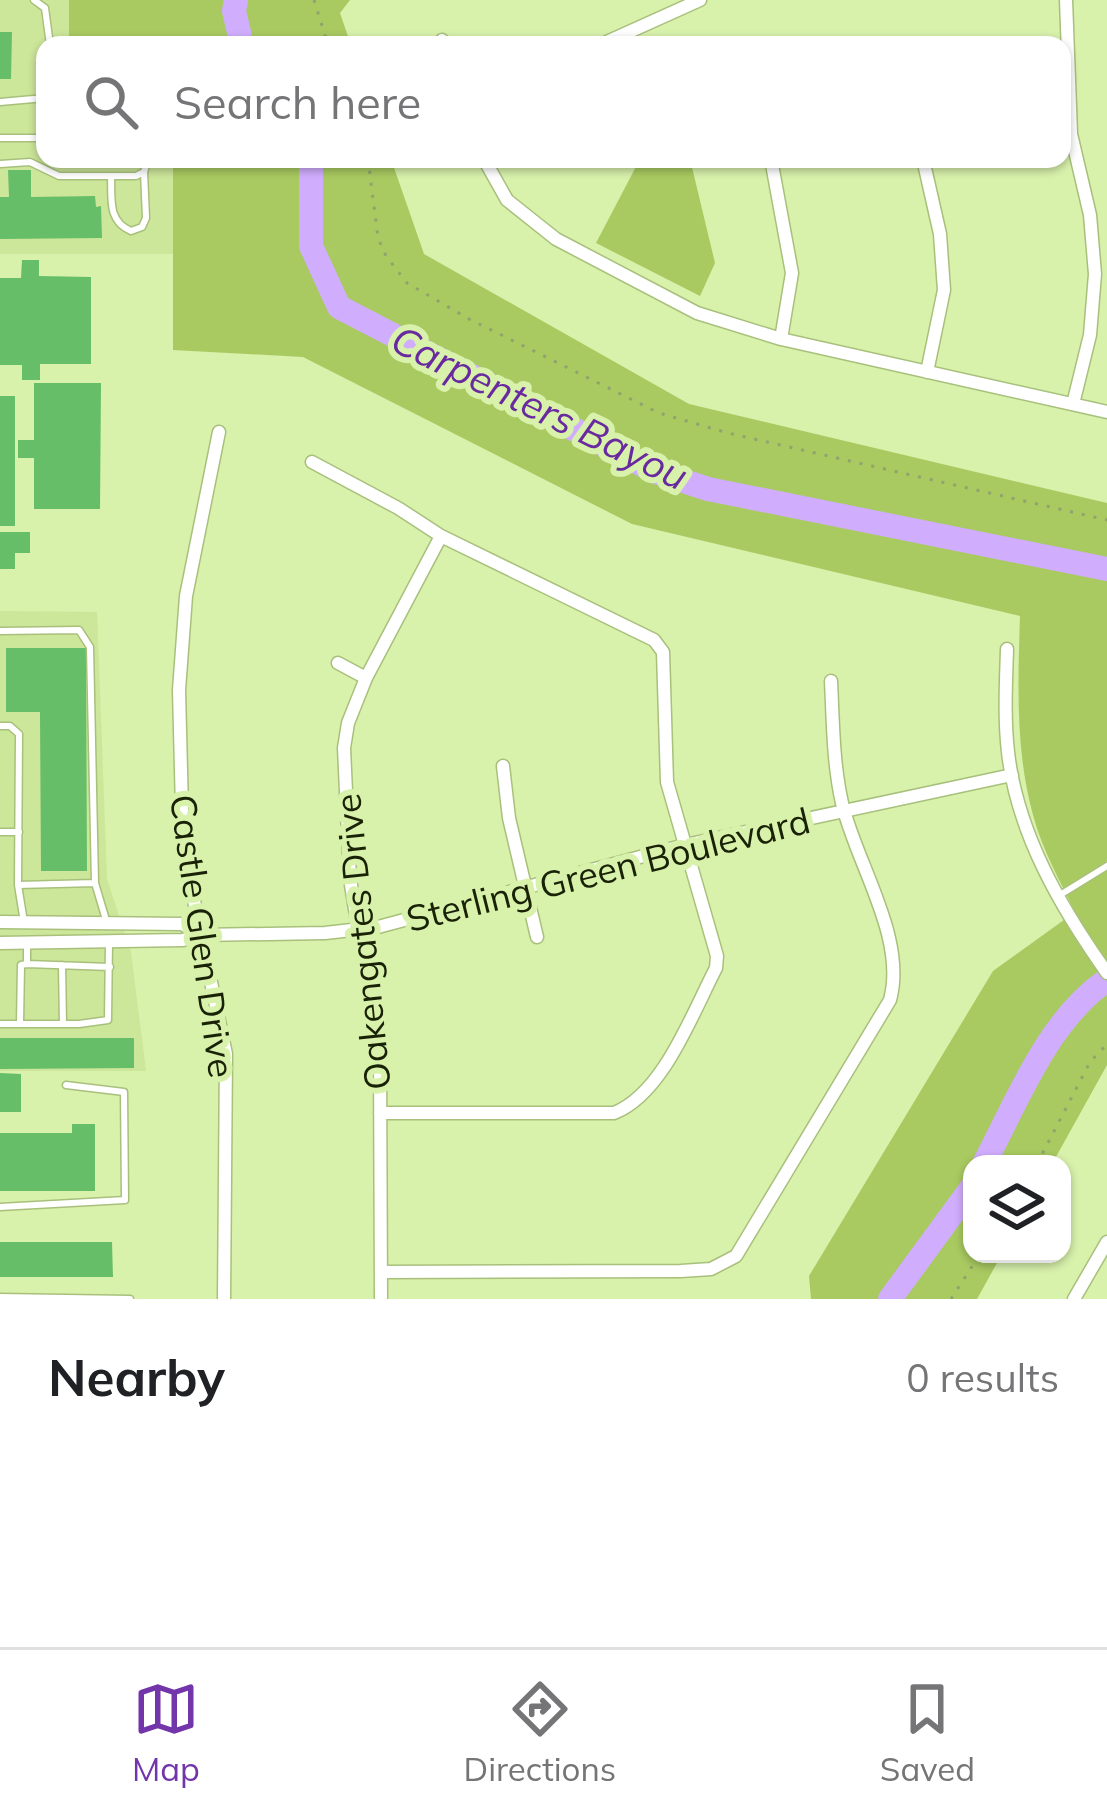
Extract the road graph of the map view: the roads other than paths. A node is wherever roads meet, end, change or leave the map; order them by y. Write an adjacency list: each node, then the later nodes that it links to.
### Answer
1 (34, 0): 4 (lane)
2 (700, 0): 5 (street)
3 (1066, 0): 6 (street)
4 (49, 36)
5 (623, 36)
6 (1067, 36)
7 (36, 99): 8 (lane)
8 (0, 102)
9 (1071, 134): 23 (street)
10 (0, 138): 11 (lane)
11 (36, 138)
12 (0, 164): 13 (lane)
13 (36, 164)
14 (44, 168): 20 (lane)
15 (145, 168): 19 (lane)
16 (489, 168): 21 (street)
17 (772, 168): 21 (street)
18 (925, 168): 22 (street)
19 (144, 172): 20 (lane); 20 (lane)
20 (111, 176)
21 (781, 339): 22 (street)
22 (927, 372): 23 (street)
23 (1073, 404): 24 (street)
24 (1107, 412)
25 (219, 432): 49 (street, Castle Glen Drive)
26 (312, 462): 27 (street)
27 (441, 536): 31 (street, Oakengates Drive); 39 (street)
28 (0, 631): 41 (lane)
29 (1007, 649): 35 (street)
30 (338, 663): 31 (street)
31 (365, 678): 48 (street, Oakengates Drive)
32 (831, 681): 36 (street)
33 (0, 726): 38 (lane)
34 (503, 766): 43 (street)
35 (1012, 775): 36 (street, Sterling Green Boulevard); 44 (street)
36 (843, 810): 39 (street, Sterling Green Boulevard); 65 (street)
37 (0, 832): 38 (lane)
38 (19, 832): 42 (lane)
39 (685, 845): 43 (street, Sterling Green Boulevard); 62 (street)
40 (1107, 866): 44 (lane)
41 (95, 883): 42 (lane); 47 (lane)
42 (18, 885): 46 (lane)
43 (525, 891): 48 (street, Sterling Green Boulevard); 50 (street)
44 (1057, 896): 57 (street)
45 (0, 922): 46 (street, Sterling Green Boulevard)
46 (24, 922): 47 (street, Sterling Green Boulevard)
47 (107, 922): 49 (street, Sterling Green Boulevard); 51 (street)
48 (360, 929): 49 (street, Sterling Green Boulevard); 62 (street, Oakengates Drive)
49 (200, 935): 51 (street, Sterling Green Boulevard); 68 (street, Castle Glen Drive)
50 (537, 938)
51 (109, 941): 52 (street, Sterling Green Boulevard); 56 (lane)
52 (27, 942): 53 (street, Sterling Green Boulevard); 54 (lane)
53 (0, 943)
54 (27, 964): 55 (lane); 59 (lane)
55 (62, 965): 56 (lane); 60 (lane)
56 (110, 967): 60 (lane)
57 (1107, 974)
58 (0, 1024): 59 (lane)
59 (20, 1024): 60 (lane)
60 (63, 1024)
61 (66, 1085): 63 (lane)
62 (380, 1113): 65 (street, Oakengates Drive)
63 (0, 1207)
64 (1107, 1242): 70 (street)
65 (381, 1272): 69 (street, Oakengates Drive)
66 (0, 1297): 67 (lane)
67 (130, 1299)
68 (224, 1299)
69 (381, 1299)
70 (1074, 1299)

